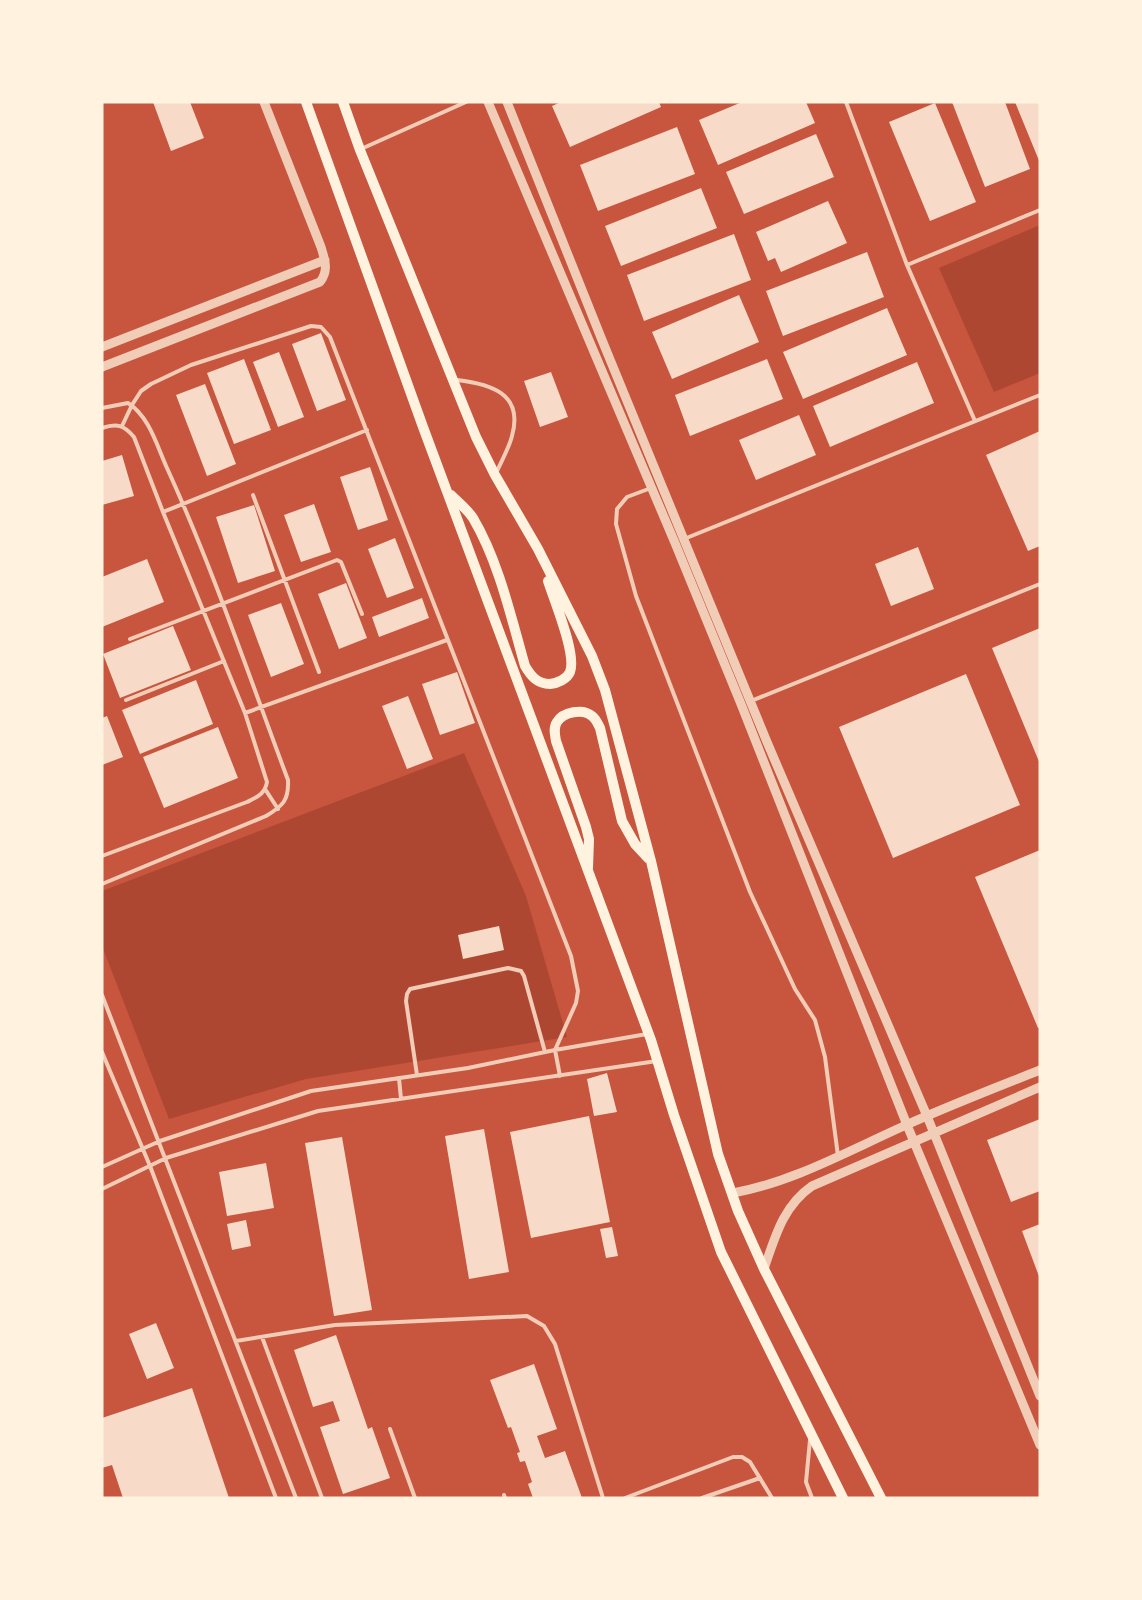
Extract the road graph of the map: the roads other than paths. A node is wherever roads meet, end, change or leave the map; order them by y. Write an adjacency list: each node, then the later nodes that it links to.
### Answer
1 (264, 102): 10 (street)
2 (306, 102): 26 (main road)
3 (343, 102): 8 (main road)
4 (466, 102): 8 (lane)
5 (488, 102): 25 (street)
6 (507, 102): 30 (street)
7 (846, 102): 11 (lane)
8 (360, 150): 16 (main road)
9 (1040, 210): 11 (lane)
10 (325, 260): 12 (street); 14 (street)
11 (907, 265): 20 (lane)
12 (117, 341): 13 (street); 14 (street)
13 (102, 347)
14 (124, 359): 15 (street)
15 (102, 367)
16 (453, 380): 24 (main road); 24 (lane)
17 (1040, 395): 20 (lane)
18 (132, 405): 19 (lane); 21 (lane); 23 (lane); 28 (lane)
19 (102, 408)
20 (975, 421): 30 (lane)
21 (122, 426): 22 (lane); 29 (lane)
22 (102, 428)
23 (367, 430): 28 (lane); 38 (lane)
24 (495, 475): 31 (main road)
25 (651, 488): 30 (street); 69 (lane)
26 (447, 491): 31 (main road); 49 (main road)
27 (252, 495): 32 (lane)
28 (183, 504): 29 (lane); 34 (lane)
29 (163, 512): 35 (lane)
30 (679, 541): 42 (street)
31 (538, 549): 48 (main road)
32 (286, 580): 34 (lane); 36 (lane); 40 (lane)
33 (1040, 584): 42 (lane)
34 (222, 604): 35 (lane); 43 (lane)
35 (203, 611): 37 (lane); 39 (lane)
36 (362, 614)
37 (130, 639)
38 (447, 640): 43 (lane); 53 (lane)
39 (224, 661): 41 (lane); 44 (lane)
40 (319, 672)
41 (126, 700)
42 (746, 703): 63 (street); 64 (street)
43 (261, 707): 44 (lane); 46 (lane)
44 (245, 714): 45 (lane)
45 (265, 789): 46 (lane); 47 (lane)
46 (278, 809): 50 (lane)
47 (102, 856)
48 (651, 861): 49 (main road); 74 (main road)
49 (588, 874): 52 (main road)
50 (102, 884)
51 (102, 995): 66 (lane)
52 (649, 1034): 53 (lane); 56 (main road)
53 (555, 1050): 55 (lane); 59 (lane)
54 (102, 1052): 68 (lane)
55 (546, 1052): 58 (lane); 58 (lane)
56 (658, 1061): 59 (lane); 80 (main road)
57 (1040, 1070): 63 (street)
58 (417, 1075): 60 (lane)
59 (560, 1076): 62 (lane)
60 (399, 1078): 62 (lane); 66 (lane)
61 (1040, 1087): 65 (street)
62 (401, 1099): 70 (lane)
63 (927, 1116): 64 (street); 65 (street)
64 (907, 1125): 67 (street); 69 (street)
65 (934, 1132): 67 (street); 78 (street)
66 (160, 1141): 68 (lane); 70 (lane)
67 (914, 1141): 75 (street); 81 (street)
68 (143, 1149): 71 (lane); 72 (lane)
69 (838, 1156): 74 (street)
70 (166, 1158): 71 (lane); 77 (lane)
71 (150, 1166): 73 (lane); 83 (lane)
72 (102, 1167)
73 (102, 1189)
74 (733, 1193): 75 (main road)
75 (764, 1269): 93 (main road)
76 (262, 1337): 77 (lane); 85 (lane); 87 (lane)
77 (237, 1341): 84 (lane)
78 (1040, 1396)
79 (390, 1429): 86 (lane)
80 (811, 1432): 91 (lane); 92 (main road)
81 (1040, 1445)
82 (760, 1478): 88 (lane); 89 (lane); 90 (lane)
83 (276, 1498)
84 (296, 1498)
85 (322, 1498)
86 (415, 1498)
87 (603, 1498)
88 (625, 1498)
89 (702, 1498)
90 (772, 1498)
91 (812, 1498)
92 (843, 1498)
93 (881, 1498)

